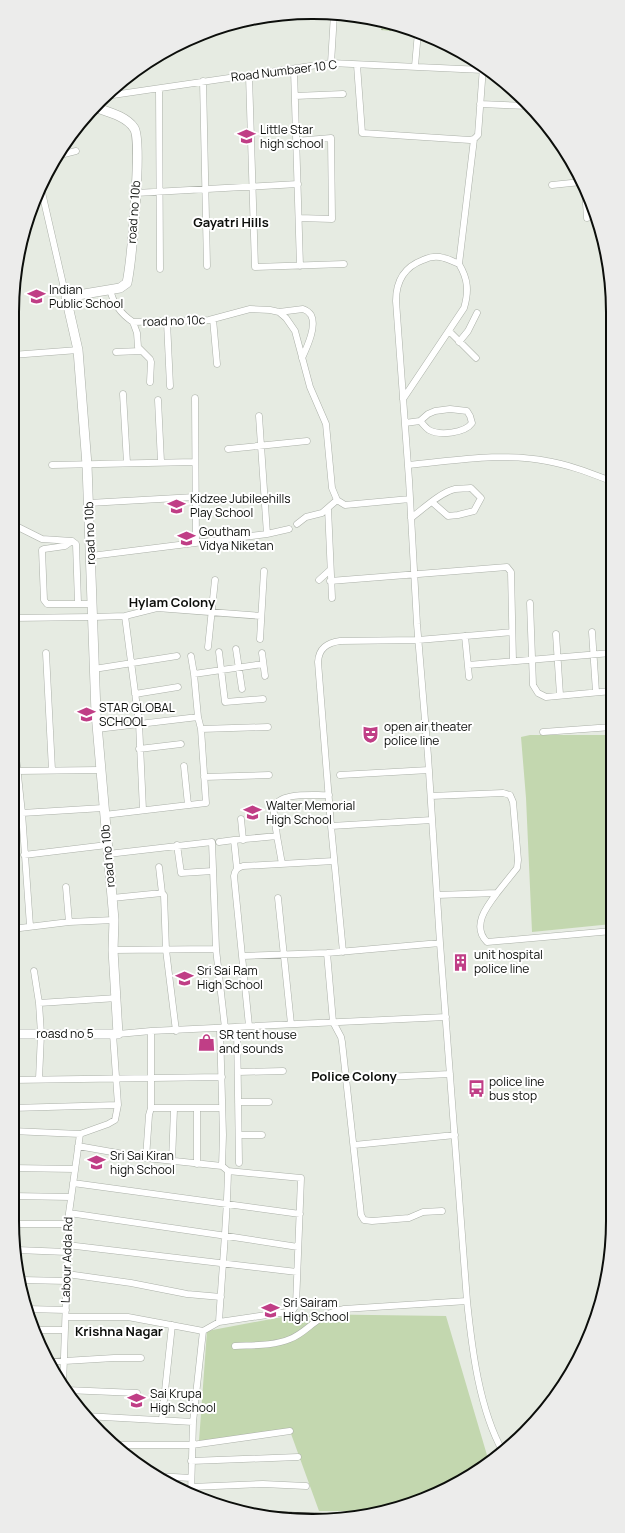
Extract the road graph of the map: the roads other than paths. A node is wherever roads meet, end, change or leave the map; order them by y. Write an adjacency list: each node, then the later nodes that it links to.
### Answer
1 (334, 20): 3 (street)
2 (417, 38): 5 (street)
3 (331, 63): 4 (street, Road Numbaer 10 C); 7 (street, Road Numbaer 10 C)
4 (357, 65): 5 (street, Road Numbaer 10 C); 18 (street)
5 (415, 66): 6 (street, Road Numbaer 10 C)
6 (476, 68)
7 (294, 70): 9 (street, Road Numbaer 10 C); 14 (street)
8 (483, 73): 15 (street)
9 (249, 76): 10 (street, Road Numbaer 10 C); 25 (street)
10 (203, 81): 11 (street, Road Numbaer 10 C); 26 (street)
11 (159, 88): 12 (street, Road Numbaer 10 C); 27 (street)
12 (116, 94)
13 (343, 94): 14 (street)
14 (295, 96): 19 (street)
15 (480, 104): 16 (street); 18 (street)
16 (521, 106)
17 (101, 109): 28 (street, road no 10b)
18 (474, 139): 34 (street)
19 (296, 141): 23 (street); 31 (street)
20 (76, 151): 21 (street)
21 (65, 154)
22 (576, 182): 24 (street)
23 (298, 184): 25 (street); 31 (street)
24 (552, 185)
25 (254, 187): 26 (street); 36 (street)
26 (206, 189): 27 (street); 35 (street)
27 (160, 192): 28 (street); 37 (street)
28 (136, 193): 38 (street, road no 10b)
29 (43, 196): 39 (street)
30 (586, 205): 32 (street)
31 (299, 218): 36 (street)
32 (587, 218)
33 (344, 264): 36 (street)
34 (459, 264): 45 (street); 58 (street)
35 (207, 266)
36 (300, 266)
37 (160, 269)
38 (110, 289): 39 (street, road no 10b); 43 (street, road no 10c)
39 (66, 297): 47 (street, road no 10b)
40 (279, 312): 42 (street, road no 10c); 51 (street); 51 (street, road no 10c)
41 (477, 313): 46 (street)
42 (213, 319): 44 (street, road no 10c); 53 (street)
43 (133, 322): 44 (street, road no 10c); 48 (street)
44 (167, 322): 55 (street)
45 (448, 332): 46 (street); 58 (street)
46 (459, 342): 52 (street)
47 (78, 350): 50 (street); 70 (street, road no 10b)
48 (142, 351): 49 (street); 54 (street)
49 (116, 352)
50 (19, 354)
51 (302, 358): 75 (street)
52 (476, 358)
53 (217, 364)
54 (150, 382)
55 (170, 386)
56 (123, 394): 68 (street)
57 (195, 398): 67 (street)
58 (403, 399): 62 (street)
59 (158, 400): 66 (street)
60 (259, 416): 64 (street)
61 (420, 421): 61 (street); 62 (street)
62 (405, 423): 71 (street)
63 (307, 441): 64 (street)
64 (261, 446): 65 (street); 83 (street)
65 (228, 449)
66 (161, 462): 67 (street); 68 (street)
67 (195, 462): 73 (street)
68 (127, 463): 70 (street)
69 (52, 465): 70 (street)
70 (87, 465): 77 (street, road no 10b)
71 (408, 465): 72 (street); 74 (street)
72 (606, 479)
73 (195, 497): 77 (street); 85 (street)
74 (410, 499): 75 (street); 79 (street)
75 (336, 500): 78 (street)
76 (432, 502): 76 (street); 79 (street)
77 (89, 503): 86 (street, road no 10b)
78 (328, 508): 80 (street); 87 (street)
79 (411, 518): 89 (street)
80 (297, 524)
81 (19, 528): 84 (street)
82 (289, 529): 83 (street)
83 (267, 534): 85 (street)
84 (72, 541): 94 (street); 94 (street)
85 (196, 543): 86 (street)
86 (91, 556): 96 (street, road no 10b)
87 (330, 570): 91 (street); 92 (street)
88 (264, 571): 99 (street)
89 (414, 575): 92 (street); 102 (street); 107 (street)
90 (215, 580): 97 (street)
91 (319, 580)
92 (330, 581): 93 (street)
93 (332, 598)
94 (78, 603): 96 (street)
95 (530, 603): 118 (street)
96 (92, 604): 100 (street, road no 10b)
97 (211, 612): 98 (street); 99 (street); 108 (street)
98 (125, 616): 100 (street); 120 (street)
99 (261, 616): 106 (street)
100 (92, 617): 101 (street); 124 (street, road no 10b)
101 (19, 618)
102 (512, 632): 105 (street); 119 (street)
103 (592, 632): 114 (street)
104 (556, 634): 117 (street)
105 (465, 636): 107 (street); 122 (street)
106 (260, 639)
107 (418, 640): 148 (street); 154 (street)
108 (208, 647)
109 (236, 649): 123 (street)
110 (219, 652): 125 (street)
111 (46, 653): 146 (street)
112 (262, 653): 121 (street)
113 (606, 654): 114 (street)
114 (594, 655): 117 (street); 132 (street)
115 (177, 656): 120 (street)
116 (191, 656): 126 (street)
117 (558, 658): 118 (street); 134 (street)
118 (532, 660): 119 (street); 134 (street)
119 (513, 661): 122 (street)
120 (131, 664): 124 (street); 133 (street)
121 (264, 664): 123 (street); 127 (street)
122 (468, 665): 128 (street)
123 (239, 668): 125 (street); 130 (street)
124 (94, 669): 140 (street, road no 10b)
125 (220, 671): 126 (street); 135 (street)
126 (194, 674): 136 (street)
127 (265, 676)
128 (469, 677)
129 (178, 687): 133 (street)
130 (242, 689)
131 (606, 691): 132 (street)
132 (596, 692): 134 (street)
133 (135, 694): 137 (street)
134 (560, 695)
135 (263, 699)
136 (198, 717): 137 (street); 141 (street)
137 (139, 723): 140 (street); 144 (street)
138 (268, 727): 141 (street)
139 (606, 727): 142 (street)
140 (97, 729): 147 (street, road no 10b)
141 (200, 729): 152 (street)
142 (543, 732)
143 (181, 744): 144 (street)
144 (139, 749): 157 (street)
145 (184, 766): 156 (street)
146 (52, 770): 147 (street); 149 (street)
147 (100, 770): 158 (street, road no 10b)
148 (429, 770): 151 (street); 155 (street)
149 (19, 771)
150 (269, 775): 152 (street)
151 (340, 775)
152 (204, 777): 156 (street)
153 (19, 788): 159 (street)
154 (329, 795): 162 (street); 163 (street)
155 (431, 796): 161 (street); 177 (street)
156 (188, 805): 157 (street)
157 (143, 810): 158 (street)
158 (104, 811): 159 (street); 168 (street, road no 10b)
159 (22, 813): 169 (street)
160 (241, 819): 165 (street)
161 (432, 820): 162 (street); 178 (street)
162 (331, 826): 170 (street)
163 (277, 836): 165 (street); 171 (street)
164 (234, 840): 165 (street); 166 (street); 173 (street)
165 (243, 840)
166 (219, 842)
167 (177, 845): 168 (street); 174 (street); 174 (street)
168 (107, 849): 169 (street); 179 (street, road no 10b)
169 (24, 855): 183 (street)
170 (334, 861): 171 (street); 190 (street)
171 (282, 864): 173 (street)
172 (159, 867): 176 (street)
173 (236, 870): 193 (street)
174 (213, 871): 187 (street)
175 (66, 887): 182 (street)
176 (162, 892): 179 (street); 189 (street)
177 (497, 893): 178 (street); 185 (street)
178 (437, 895): 186 (street)
179 (112, 898): 181 (street, road no 10b)
180 (278, 898): 192 (street)
181 (114, 920): 182 (street); 188 (street, road no 10b)
182 (69, 922): 183 (street)
183 (30, 926): 184 (street)
184 (19, 928)
185 (606, 932)
186 (440, 943): 190 (street); 197 (street)
187 (216, 949): 189 (street); 202 (street)
188 (113, 950): 189 (street); 195 (street, road no 10b)
189 (166, 950): 204 (street)
190 (343, 952): 191 (street)
191 (327, 953): 192 (street); 198 (street)
192 (283, 955): 193 (street); 199 (street)
193 (243, 956): 200 (street)
194 (34, 970): 196 (street)
195 (117, 998): 196 (street); 207 (street, road no 10b)
196 (39, 1003): 206 (street)
197 (446, 1017): 198 (street); 210 (street)
198 (332, 1022): 199 (street); 230 (street)
199 (291, 1024): 200 (street)
200 (249, 1026): 201 (street)
201 (237, 1027): 202 (street); 209 (street)
202 (222, 1028): 204 (street); 211 (street)
203 (151, 1031): 204 (street); 207 (street); 213 (street)
204 (176, 1031)
205 (19, 1034): 206 (street, roasd no 5)
206 (41, 1034): 207 (street, roasd no 5); 215 (street)
207 (116, 1034): 212 (street)
208 (283, 1071): 209 (street)
209 (238, 1072): 217 (street)
210 (450, 1074): 214 (street); 229 (street)
211 (222, 1077): 213 (street); 223 (street)
212 (116, 1078): 213 (street); 215 (street); 219 (street)
213 (151, 1078): 221 (street)
214 (362, 1078)
215 (39, 1079): 216 (street)
216 (19, 1080)
217 (238, 1102): 218 (street); 227 (street)
218 (269, 1102)
219 (118, 1105): 220 (street); 226 (street)
220 (19, 1108)
221 (151, 1108): 224 (street); 232 (street)
222 (198, 1108): 223 (street); 224 (street); 235 (street)
223 (222, 1108): 236 (street)
224 (174, 1109): 233 (street)
225 (19, 1131): 226 (street)
226 (80, 1134): 231 (street, Labour Adda Rd)
227 (239, 1135): 228 (street); 234 (street)
228 (262, 1135)
229 (455, 1135): 230 (street); 260 (street)
230 (354, 1145): 244 (street)
231 (78, 1146): 232 (street); 238 (street, Labour Adda Rd)
232 (146, 1158): 233 (street)
233 (172, 1161): 235 (street)
234 (239, 1163)
235 (197, 1164): 236 (street)
236 (222, 1166): 239 (street)
237 (19, 1168): 238 (street)
238 (75, 1169): 240 (street, Labour Adda Rd)
239 (228, 1171): 243 (street); 246 (street)
240 (73, 1183): 242 (street, Labour Adda Rd); 243 (street)
241 (19, 1196): 242 (street)
242 (71, 1197): 245 (street, Labour Adda Rd)
243 (227, 1204): 246 (street); 249 (street)
244 (442, 1211)
245 (69, 1213): 248 (street, Labour Adda Rd); 249 (street)
246 (300, 1214): 251 (street)
247 (19, 1224): 248 (street)
248 (68, 1224): 250 (street, Labour Adda Rd)
249 (226, 1236): 251 (street); 254 (street)
250 (67, 1245): 253 (street, Labour Adda Rd); 254 (street)
251 (298, 1247): 255 (street)
252 (21, 1250): 253 (street)
253 (67, 1252): 256 (street, Labour Adda Rd)
254 (222, 1264): 255 (street); 259 (street)
255 (297, 1272): 264 (street)
256 (67, 1274): 258 (street, Labour Adda Rd); 259 (street)
257 (25, 1280): 258 (street)
258 (66, 1281): 262 (street, Labour Adda Rd)
259 (220, 1297): 264 (street)
260 (467, 1300): 269 (street); 282 (street)
261 (33, 1309): 262 (street)
262 (66, 1310): 263 (street, Labour Adda Rd)
263 (66, 1317): 265 (street); 267 (street, Labour Adda Rd)
264 (219, 1322): 268 (street)
265 (172, 1325): 268 (street); 277 (street)
266 (40, 1330): 267 (street)
267 (65, 1330): 271 (street, Labour Adda Rd)
268 (203, 1331): 278 (street)
269 (235, 1346)
270 (140, 1358): 271 (street)
271 (64, 1361): 272 (street); 273 (street, Labour Adda Rd)
272 (55, 1362)
273 (63, 1376)
274 (73, 1390): 275 (street)
275 (137, 1393)
276 (94, 1416): 277 (street)
277 (162, 1419): 278 (street)
278 (193, 1422): 281 (street)
279 (290, 1431): 281 (street)
280 (124, 1445): 281 (street)
281 (192, 1445): 284 (street)
282 (499, 1447)
283 (298, 1457): 284 (street)
284 (191, 1461): 286 (street)
285 (169, 1477): 286 (street)
286 (191, 1478): 288 (street)
287 (306, 1486): 289 (street)
288 (191, 1488)
289 (195, 1490)

